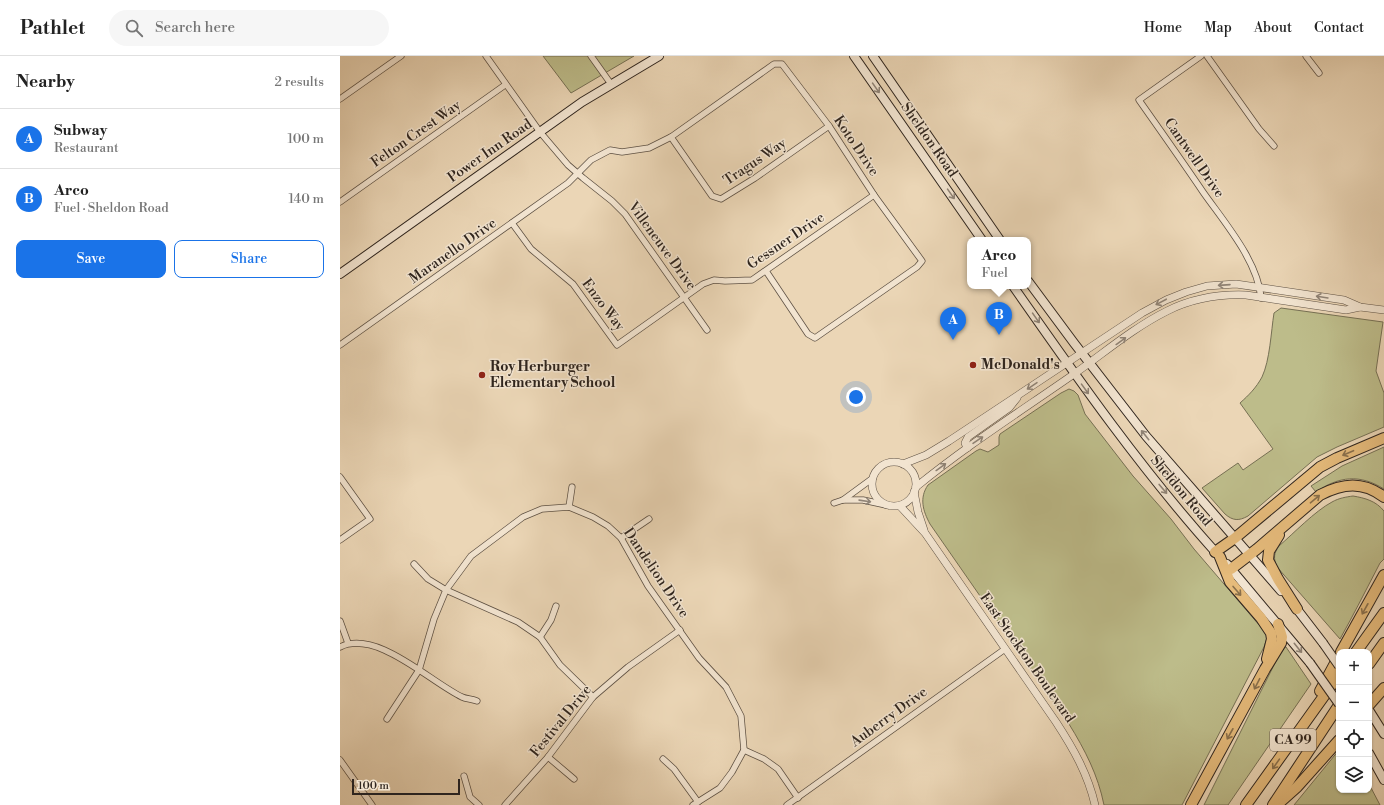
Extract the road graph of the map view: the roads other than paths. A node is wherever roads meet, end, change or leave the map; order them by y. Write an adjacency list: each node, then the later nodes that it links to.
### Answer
1 (401, 56): 13 (street)
2 (486, 56): 12 (street, Villeneuve Drive)
3 (591, 56): 11 (street)
4 (659, 56): 11 (main road, Power Inn Road)
5 (854, 56): 22 (main road, Sheldon Road, one-way to 22)
6 (873, 56): 23 (main road, Sheldon Road)
7 (1201, 56): 27 (street, Cantwell Drive)
8 (1208, 56): 17 (street)
9 (1306, 56): 10 (street)
10 (1319, 73)
11 (611, 84): 15 (main road, Power Inn Road)
12 (505, 85): 15 (street, Villeneuve Drive); 20 (street, Felton Crest Way)
13 (340, 99)
14 (829, 126): 16 (street, Tragus Way); 16 (street, Koto Drive); 19 (street, Koto Drive)
15 (540, 132): 18 (street, Villeneuve Drive); 25 (main road, Power Inn Road)
16 (671, 137): 18 (street, Koto Drive)
17 (1274, 146)
18 (578, 174): 21 (street, Maranello Drive); 29 (street, Villeneuve Drive)
19 (874, 195): 24 (street, Gessner Drive); 24 (street, Koto Drive)
20 (340, 202)
21 (512, 223): 29 (street, Enzo Way); 34 (street, Maranello Drive)
22 (980, 237)
23 (998, 237)
24 (766, 271): 29 (street, Gessner Drive)
25 (340, 274)
26 (1031, 284): 35 (main road, Sheldon Road)
27 (1260, 287): 30 (street, Cantwell Drive); 31 (street, one-way to 27); 35 (street, one-way to 35)
28 (1015, 289): 36 (main road, Sheldon Road, one-way to 36)
29 (684, 297): 33 (street, Villeneuve Drive)
30 (1261, 298): 31 (street); 37 (street, one-way to 30)
31 (1360, 307): 32 (street)
32 (1384, 310)
33 (707, 330)
34 (340, 345)
35 (1081, 352): 36 (street); 37 (main road, Sheldon Road)
36 (1066, 362): 38 (main road, Sheldon Road); 39 (street, one-way to 39)
37 (1089, 364): 38 (street); 57 (main road, Sheldon Road, one-way to 37)
38 (1075, 374): 41 (street, one-way to 38); 59 (main road, Sheldon Road, one-way to 59)
39 (1020, 394): 41 (street); 42 (street)
40 (1384, 438): 57 (highway, one-way to 57)
41 (967, 448): 46 (street, one-way to 41)
42 (902, 464): 44 (street); 46 (street)
43 (340, 477): 58 (street)
44 (873, 478): 48 (street); 50 (street)
45 (572, 487): 52 (street)
46 (915, 489): 51 (street); 55 (street, East Stockton Boulevard)
47 (1384, 497): 54 (highway, one-way to 47)
48 (843, 500): 49 (street); 50 (street, one-way to 50)
49 (834, 503)
50 (886, 505): 51 (street)
51 (900, 506): 55 (street, East Stockton Boulevard)
52 (568, 507): 56 (street, Dandelion Drive); 64 (street, Dandelion Drive)
53 (649, 519): 56 (street)
54 (1286, 525): 60 (highway); 66 (highway)
55 (925, 533): 75 (street, East Stockton Boulevard)
56 (622, 538): 70 (street, Dandelion Drive)
57 (1235, 538): 59 (highway); 60 (main road, Sheldon Road)
58 (340, 540)
59 (1218, 554): 62 (main road, Sheldon Road); 81 (highway, one-way to 81)
60 (1250, 555): 62 (highway); 66 (main road, Sheldon Road)
61 (414, 564): 64 (street)
62 (1231, 569): 69 (main road, Sheldon Road)
63 (1384, 575): 76 (highway, one-way to 76)
64 (446, 590): 71 (street); 82 (street, Dandelion Drive)
65 (556, 606): 71 (street)
66 (1297, 609): 80 (main road, Sheldon Road, bridge)
67 (1384, 613): 77 (highway)
68 (340, 620): 72 (street)
69 (1278, 624): 81 (highway); 87 (main road, Sheldon Road, one-way to 87, bridge)
70 (680, 630): 85 (street, Festival Drive); 95 (street, Dandelion Drive)
71 (540, 637): 85 (street)
72 (348, 643): 74 (street); 82 (street)
73 (1384, 643): 78 (highway)
74 (340, 647)
75 (1005, 649): 103 (street, Auberry Drive); 109 (street, East Stockton Boulevard)
76 (1344, 649)
77 (1358, 649)
78 (1372, 660)
79 (1336, 661): 93 (highway)
80 (1336, 662)
81 (1265, 669): 110 (highway, one-way to 110)
82 (419, 670): 86 (street); 91 (street, Dandelion Drive)
83 (1336, 679): 93 (highway, CA 99)
84 (1384, 688): 88 (highway)
85 (592, 697): 96 (street, Festival Drive)
86 (477, 701)
87 (1336, 701)
88 (1372, 702)
89 (1336, 710): 112 (highway, CA 99)
90 (1372, 714): 92 (main road)
91 (387, 719)
92 (1384, 734)
93 (1293, 740): 111 (highway, CA 99, one-way to 111)
94 (1336, 743): 113 (highway)
95 (744, 750): 103 (street); 104 (street)
96 (548, 756): 101 (street); 107 (street, Festival Drive)
97 (1371, 757): 102 (main road)
98 (340, 760): 105 (street)
99 (663, 760): 104 (street)
100 (464, 776): 106 (street)
101 (574, 779)
102 (1384, 780)
103 (798, 798): 108 (street, Auberry Drive)
104 (695, 803)
105 (372, 805)
106 (479, 805)
107 (505, 805)
108 (787, 805)
109 (1095, 805)
110 (1191, 805)
111 (1246, 805)
112 (1273, 805)
113 (1276, 805)

